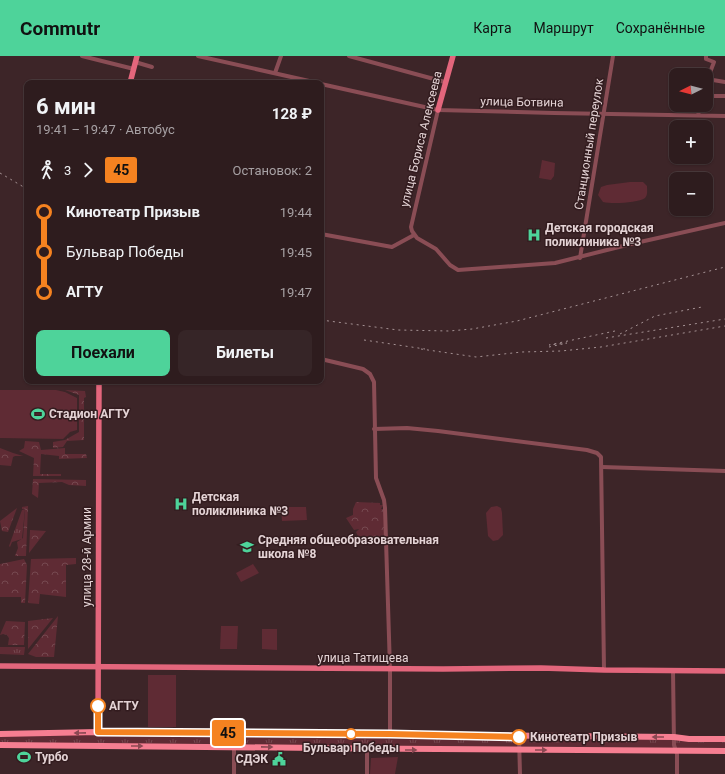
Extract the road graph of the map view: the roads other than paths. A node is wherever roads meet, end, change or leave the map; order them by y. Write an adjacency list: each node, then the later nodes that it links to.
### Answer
1 (82, 56): 12 (street)
2 (137, 56): 9 (main road)
3 (198, 56): 13 (street, улица Ботвина)
4 (281, 56): 13 (street)
5 (349, 56): 17 (street)
6 (453, 56): 17 (main road, улица Бориса Алексеева)
7 (613, 56): 24 (street, Станционный переулок)
8 (706, 56): 11 (street)
9 (135, 62): 10 (street); 12 (main road)
10 (152, 67)
11 (711, 68)
12 (134, 69): 14 (main road)
13 (275, 73): 15 (street, улица Ботвина)
14 (131, 80)
15 (306, 80)
16 (713, 81): 18 (street)
17 (445, 82): 22 (main road, улица Бориса Алексеева)
18 (725, 82)
19 (324, 84): 22 (street, улица Ботвина)
20 (713, 96): 21 (street)
21 (725, 96)
22 (438, 110): 24 (street, улица Ботвина); 29 (street, улица Бориса Алексеева)
23 (699, 112): 25 (street)
24 (604, 114): 25 (street, улица Ботвина); 30 (street, Станционный переулок)
25 (698, 115): 26 (street, улица Ботвина)
26 (725, 116)
27 (725, 223): 30 (street)
28 (324, 235): 29 (street)
29 (414, 235): 30 (street)
30 (580, 258)
31 (324, 360): 33 (street)
32 (99, 384): 37 (main road, улица 28-й Армии)
33 (374, 429): 34 (street); 38 (street)
34 (602, 467): 35 (street); 39 (street)
35 (725, 471)
36 (0, 666): 37 (main road, улица Татищева)
37 (98, 667): 38 (main road, улица Татищева); 42 (main road, улица 28-й Армии)
38 (390, 669): 39 (main road, улица Татищева); 45 (street)
39 (604, 670): 40 (main road, улица Татищева)
40 (673, 670): 41 (main road, улица Татищева); 47 (street)
41 (725, 671)
42 (98, 732): 43 (highway); 44 (highway, one-way to 44)
43 (234, 733): 45 (highway); 50 (street)
44 (0, 734)
45 (390, 734): 46 (highway)
46 (519, 737): 47 (highway, one-way to 46); 52 (street)
47 (674, 737): 48 (highway); 53 (street)
48 (725, 739)
49 (0, 746): 50 (highway, one-way to 50)
50 (234, 746): 51 (highway, one-way to 51); 55 (street)
51 (367, 749): 52 (highway, one-way to 52); 56 (street)
52 (520, 750): 53 (highway, one-way to 53); 57 (street)
53 (675, 751): 54 (highway); 58 (street)
54 (725, 751)
55 (234, 774)
56 (367, 774)
57 (520, 774)
58 (677, 774)

